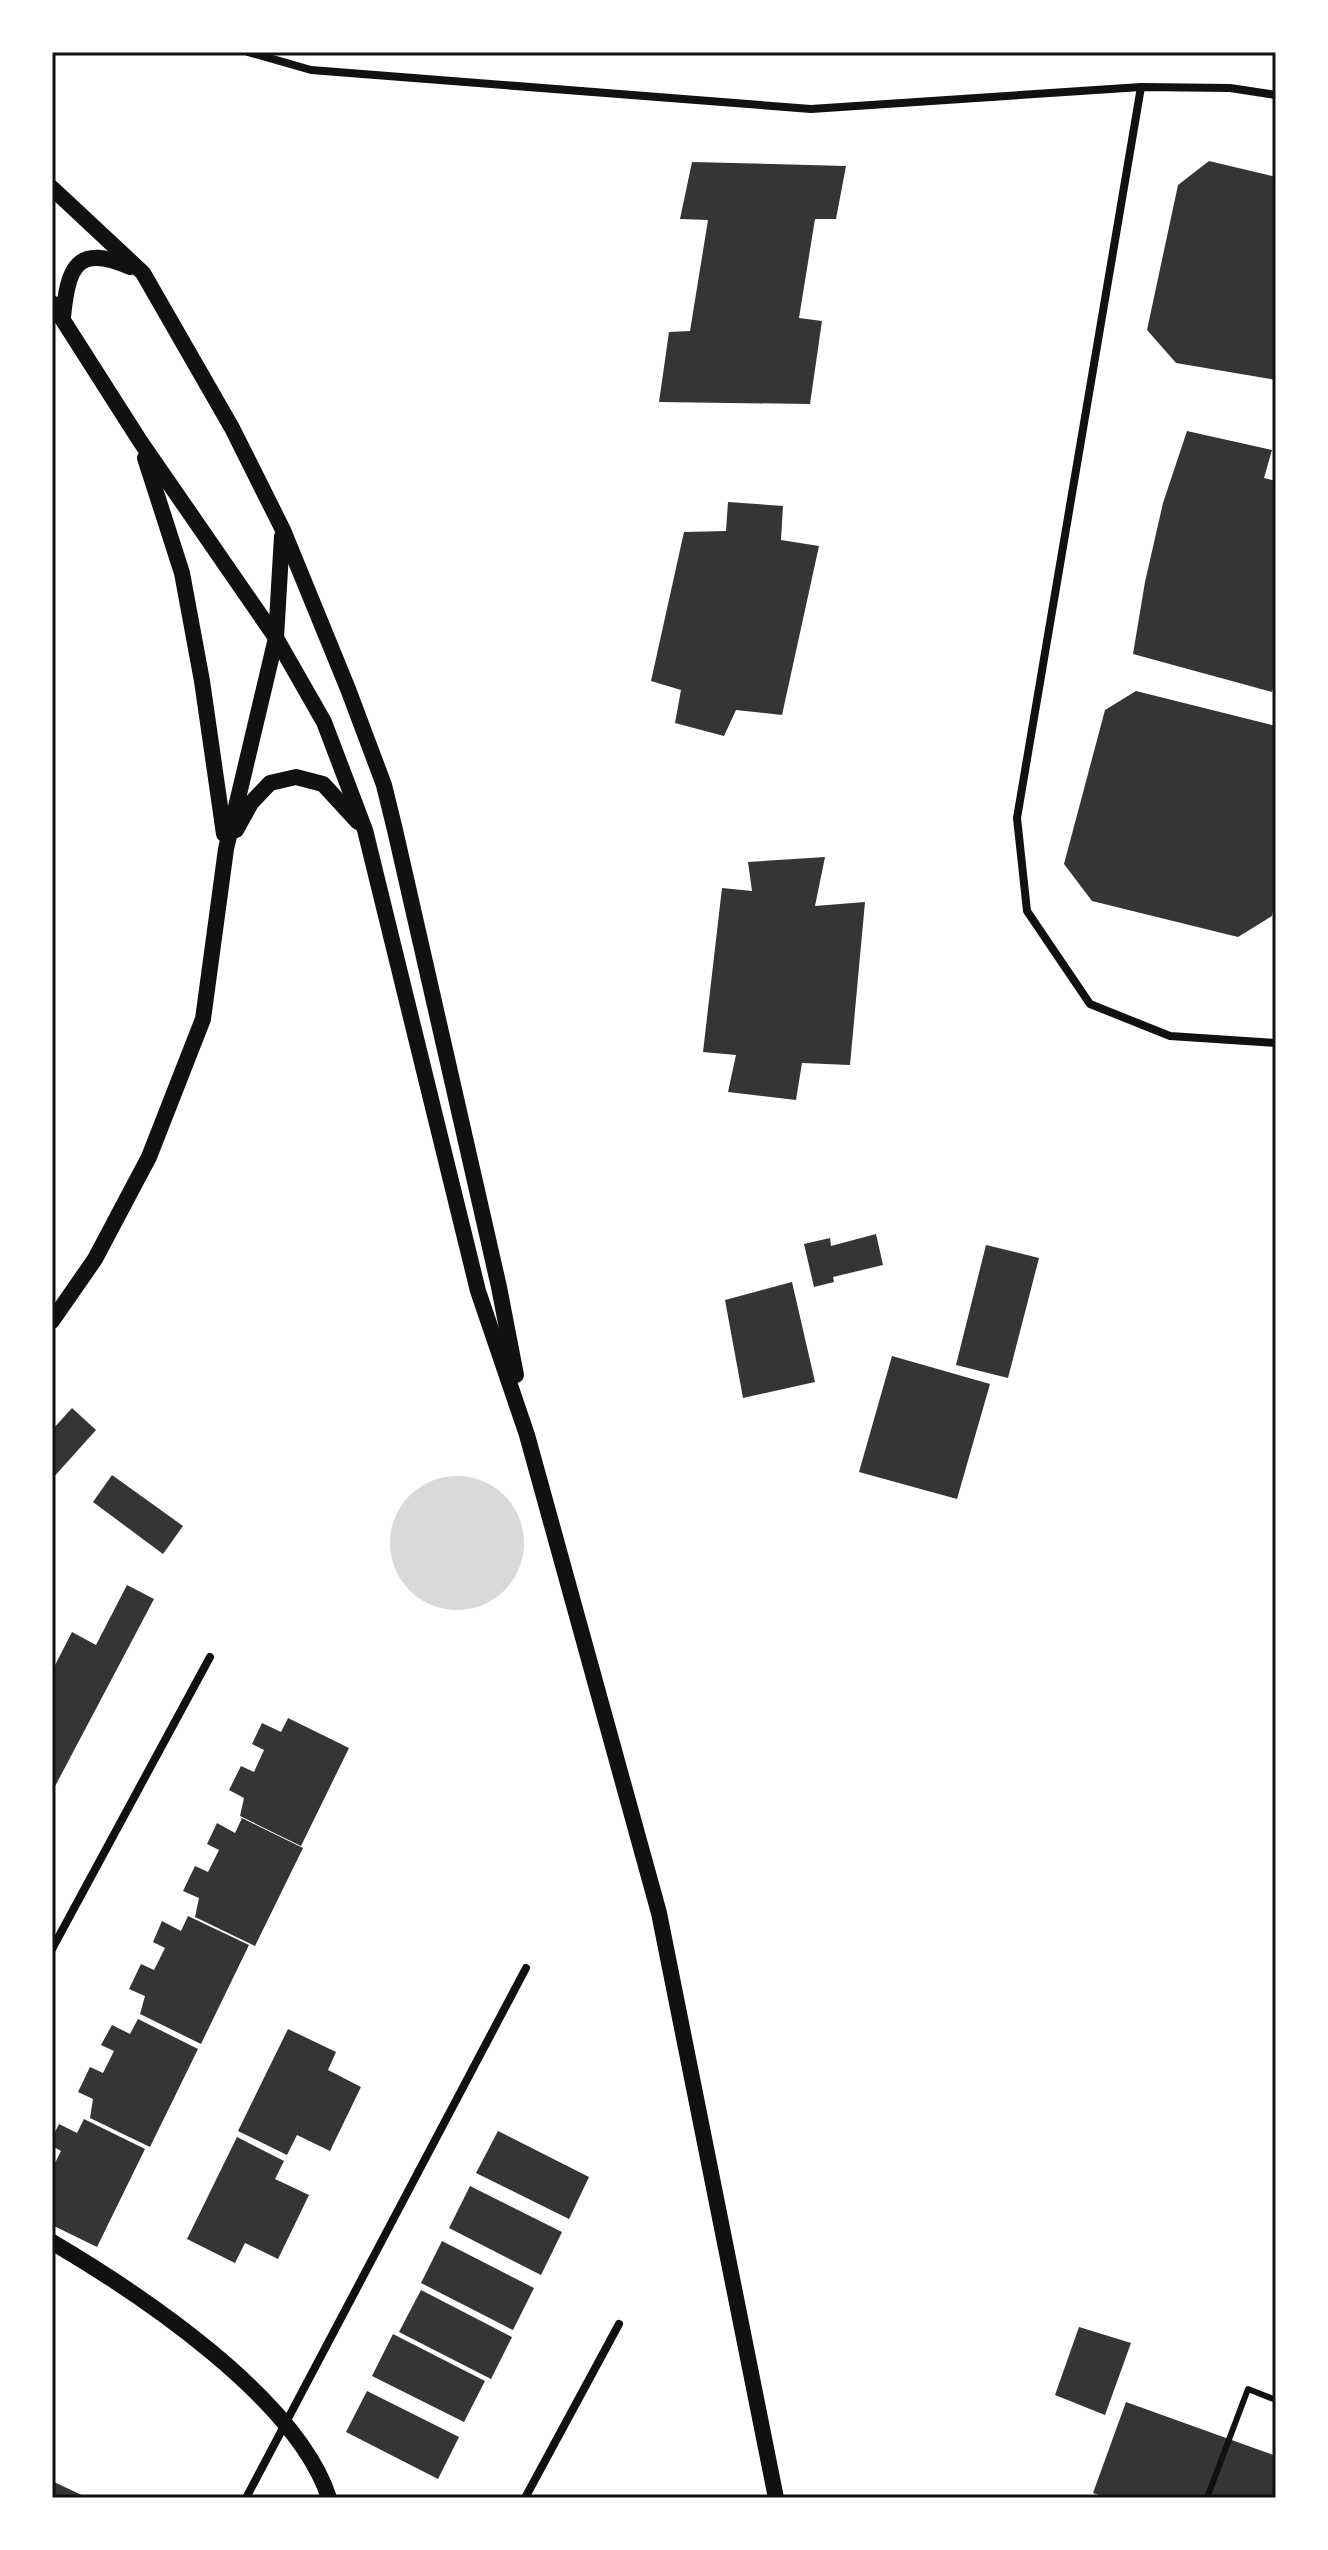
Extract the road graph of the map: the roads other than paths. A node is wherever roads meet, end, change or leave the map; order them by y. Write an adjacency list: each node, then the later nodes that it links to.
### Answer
1 (248, 52): 2 (street)
2 (1141, 87): 3 (street); 13 (street)
3 (1276, 95)
4 (52, 188): 5 (main road)
5 (143, 273): 7 (main road); 9 (main road)
6 (52, 303): 7 (main road)
7 (63, 317): 8 (main road)
8 (140, 441): 10 (main road); 12 (main road)
9 (283, 530): 10 (main road); 15 (main road)
10 (276, 638): 11 (main road); 12 (main road)
11 (365, 830): 12 (main road); 15 (main road)
12 (226, 849): 14 (main road)
13 (1276, 1043)
14 (52, 1321)
15 (527, 1435): 26 (main road)
16 (210, 1657): 17 (street)
17 (52, 1949)
18 (526, 1968): 22 (street)
19 (52, 2242): 22 (main road)
20 (619, 2324): 25 (street)
21 (1276, 2400): 27 (lane)
22 (286, 2423): 23 (street); 24 (main road)
23 (246, 2498)
24 (329, 2498)
25 (525, 2498)
26 (776, 2498)
27 (1207, 2498)

